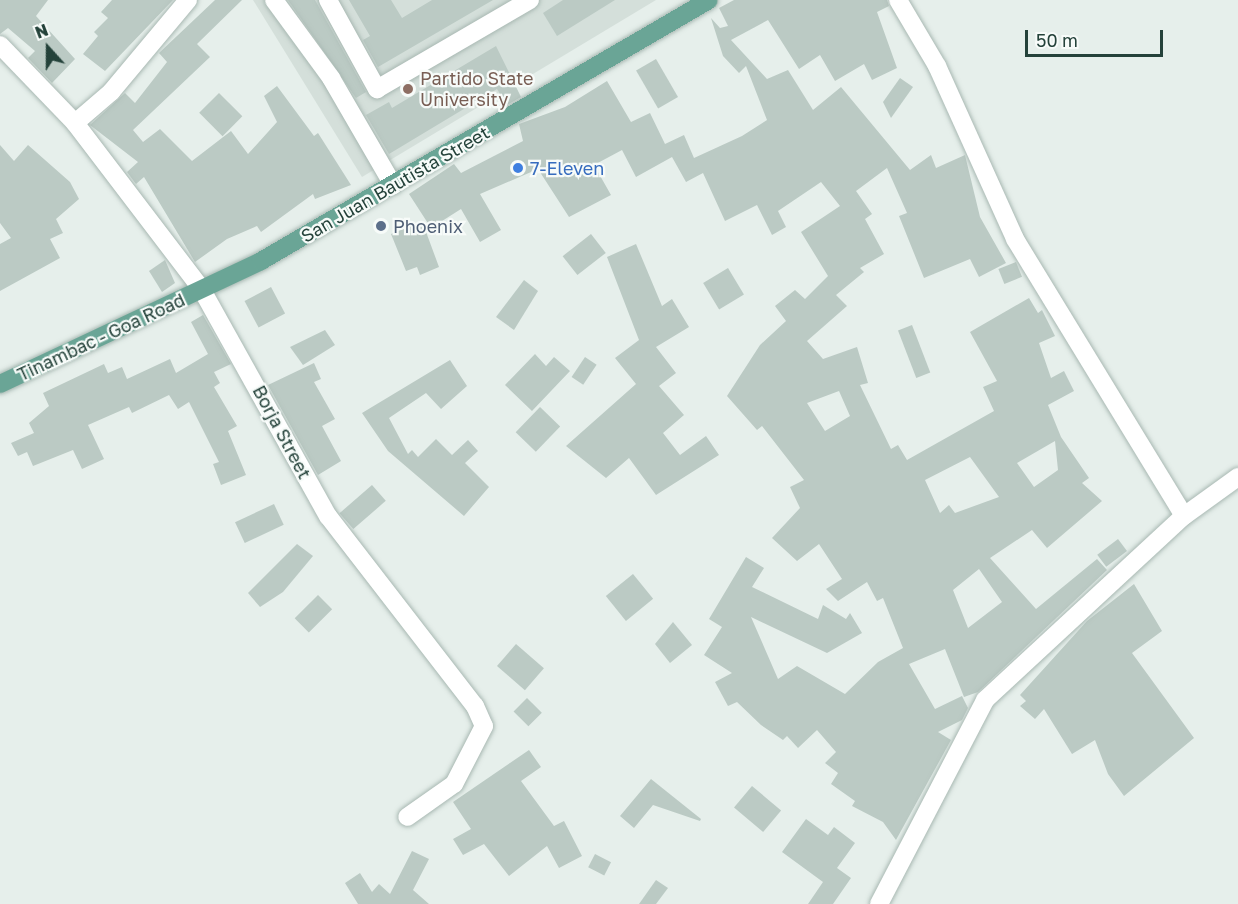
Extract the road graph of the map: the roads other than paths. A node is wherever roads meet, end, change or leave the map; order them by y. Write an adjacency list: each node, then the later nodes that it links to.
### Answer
1 (188, 0): 8 (street)
2 (274, 0): 9 (street)
3 (328, 0): 4 (street)
4 (530, 0)
5 (709, 0): 9 (main road, San Juan Bautista Street)
6 (898, 0): 13 (street)
7 (0, 45): 8 (street, Borja Street)
8 (75, 123): 10 (street, Borja Street)
9 (393, 185): 10 (main road, San Juan Bautista Street)
10 (202, 290): 11 (main road, Tinambac - Goa Road); 14 (street, Borja Street)
11 (0, 384)
12 (1238, 477): 13 (street)
13 (1184, 516): 15 (street)
14 (407, 817)
15 (879, 904)

